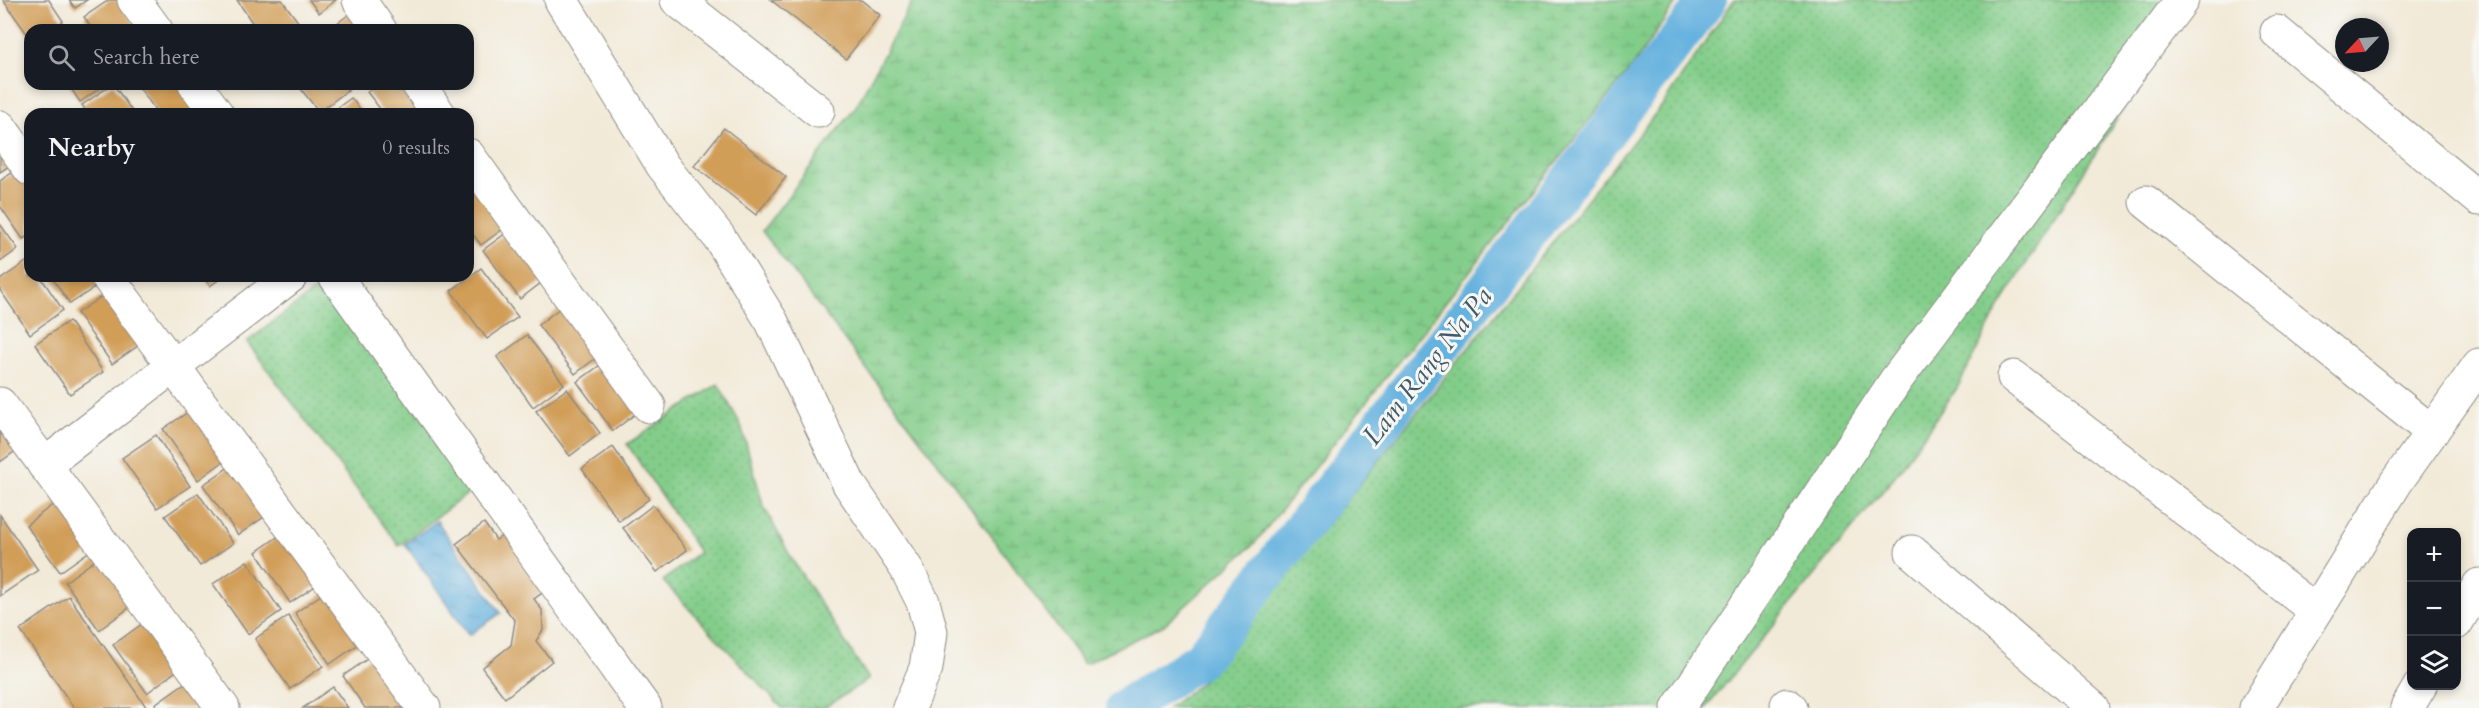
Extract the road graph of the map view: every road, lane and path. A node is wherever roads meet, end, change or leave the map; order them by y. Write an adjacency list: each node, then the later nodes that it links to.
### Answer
1 (134, 0): 6 (street)
2 (359, 0): 7 (street)
3 (561, 0): 37 (street)
4 (677, 0): 13 (street)
5 (2181, 0): 38 (street)
6 (152, 24)
7 (376, 24)
8 (2277, 33): 17 (street)
9 (199, 90): 11 (street)
10 (422, 90): 12 (street)
11 (213, 108)
12 (435, 108)
13 (818, 111)
14 (0, 127): 15 (street)
15 (24, 161)
16 (474, 163): 26 (street)
17 (2479, 199)
18 (2146, 202): 27 (street)
19 (111, 282): 23 (street)
20 (283, 282): 23 (street)
21 (339, 282): 36 (street)
22 (2479, 365): 27 (street)
23 (173, 368): 28 (street); 35 (street)
24 (2014, 377): 31 (street)
25 (0, 404): 28 (street)
26 (649, 406)
27 (2432, 432): 31 (street)
28 (44, 465): 34 (street)
29 (1912, 552): 39 (street)
30 (2479, 585): 32 (street)
31 (2316, 611): 40 (street)
32 (2461, 616)
33 (2418, 690): 41 (street)
34 (223, 708)
35 (424, 708)
36 (645, 708)
37 (909, 708)
38 (1678, 708)
39 (2093, 708)
40 (2256, 708)
41 (2407, 708)

